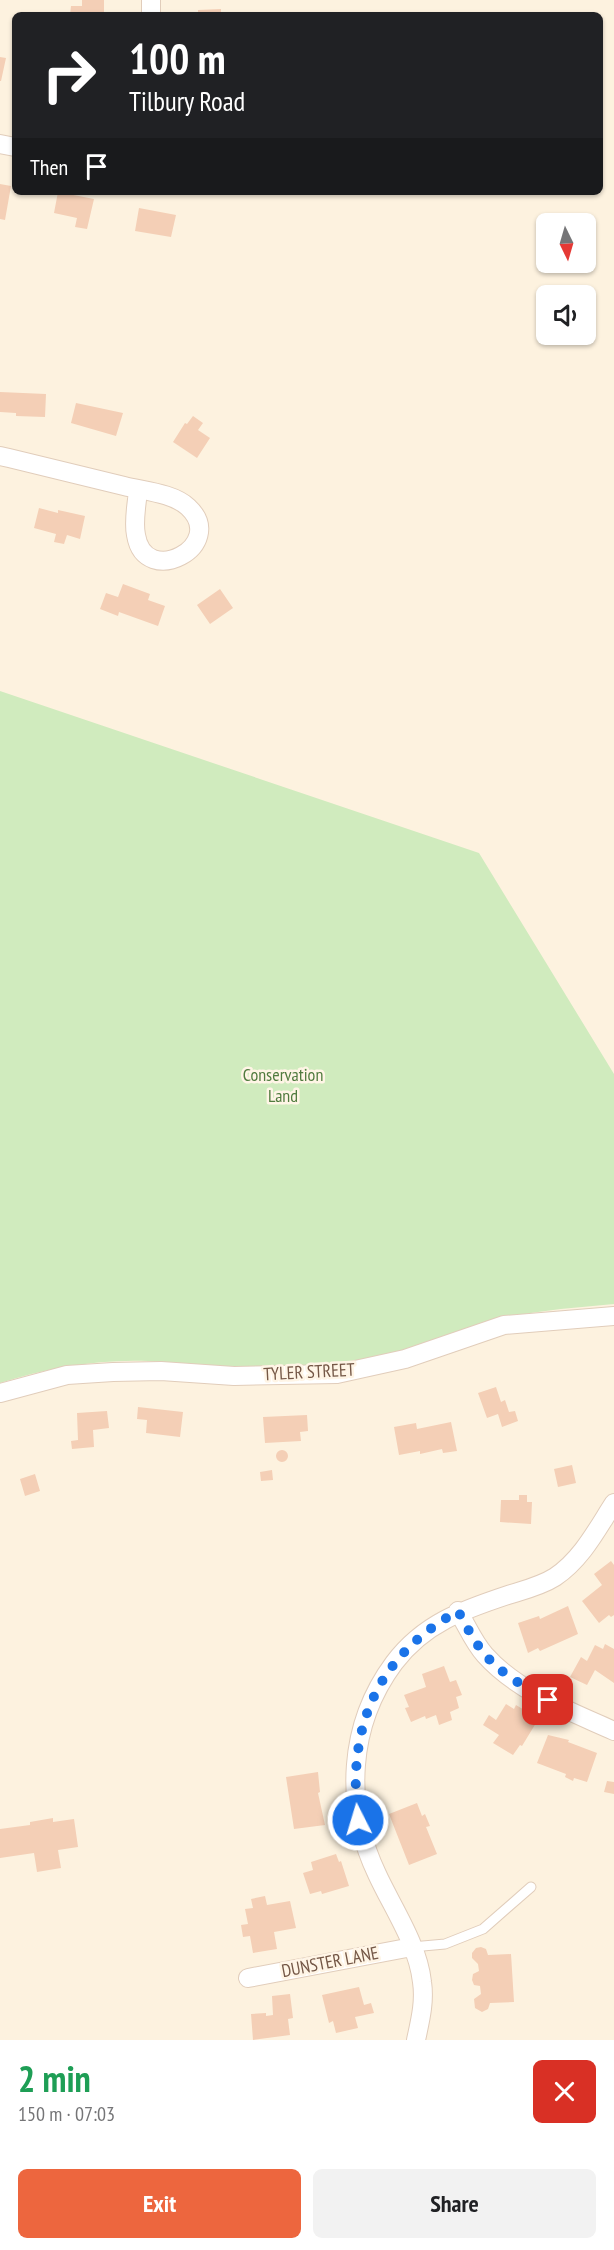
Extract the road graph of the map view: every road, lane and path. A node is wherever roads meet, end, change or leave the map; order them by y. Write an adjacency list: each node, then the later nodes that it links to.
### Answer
1 (0, 456): 2 (street)
2 (138, 490)
3 (614, 1316): 4 (street, TYLER STREET)
4 (0, 1393)
5 (614, 1503): 6 (street)
6 (458, 1611): 7 (street); 9 (street)
7 (614, 1731)
8 (531, 1887): 9 (lane)
9 (412, 1947): 10 (street, DUNSTER LANE); 11 (street)
10 (248, 1977)
11 (416, 2040)

